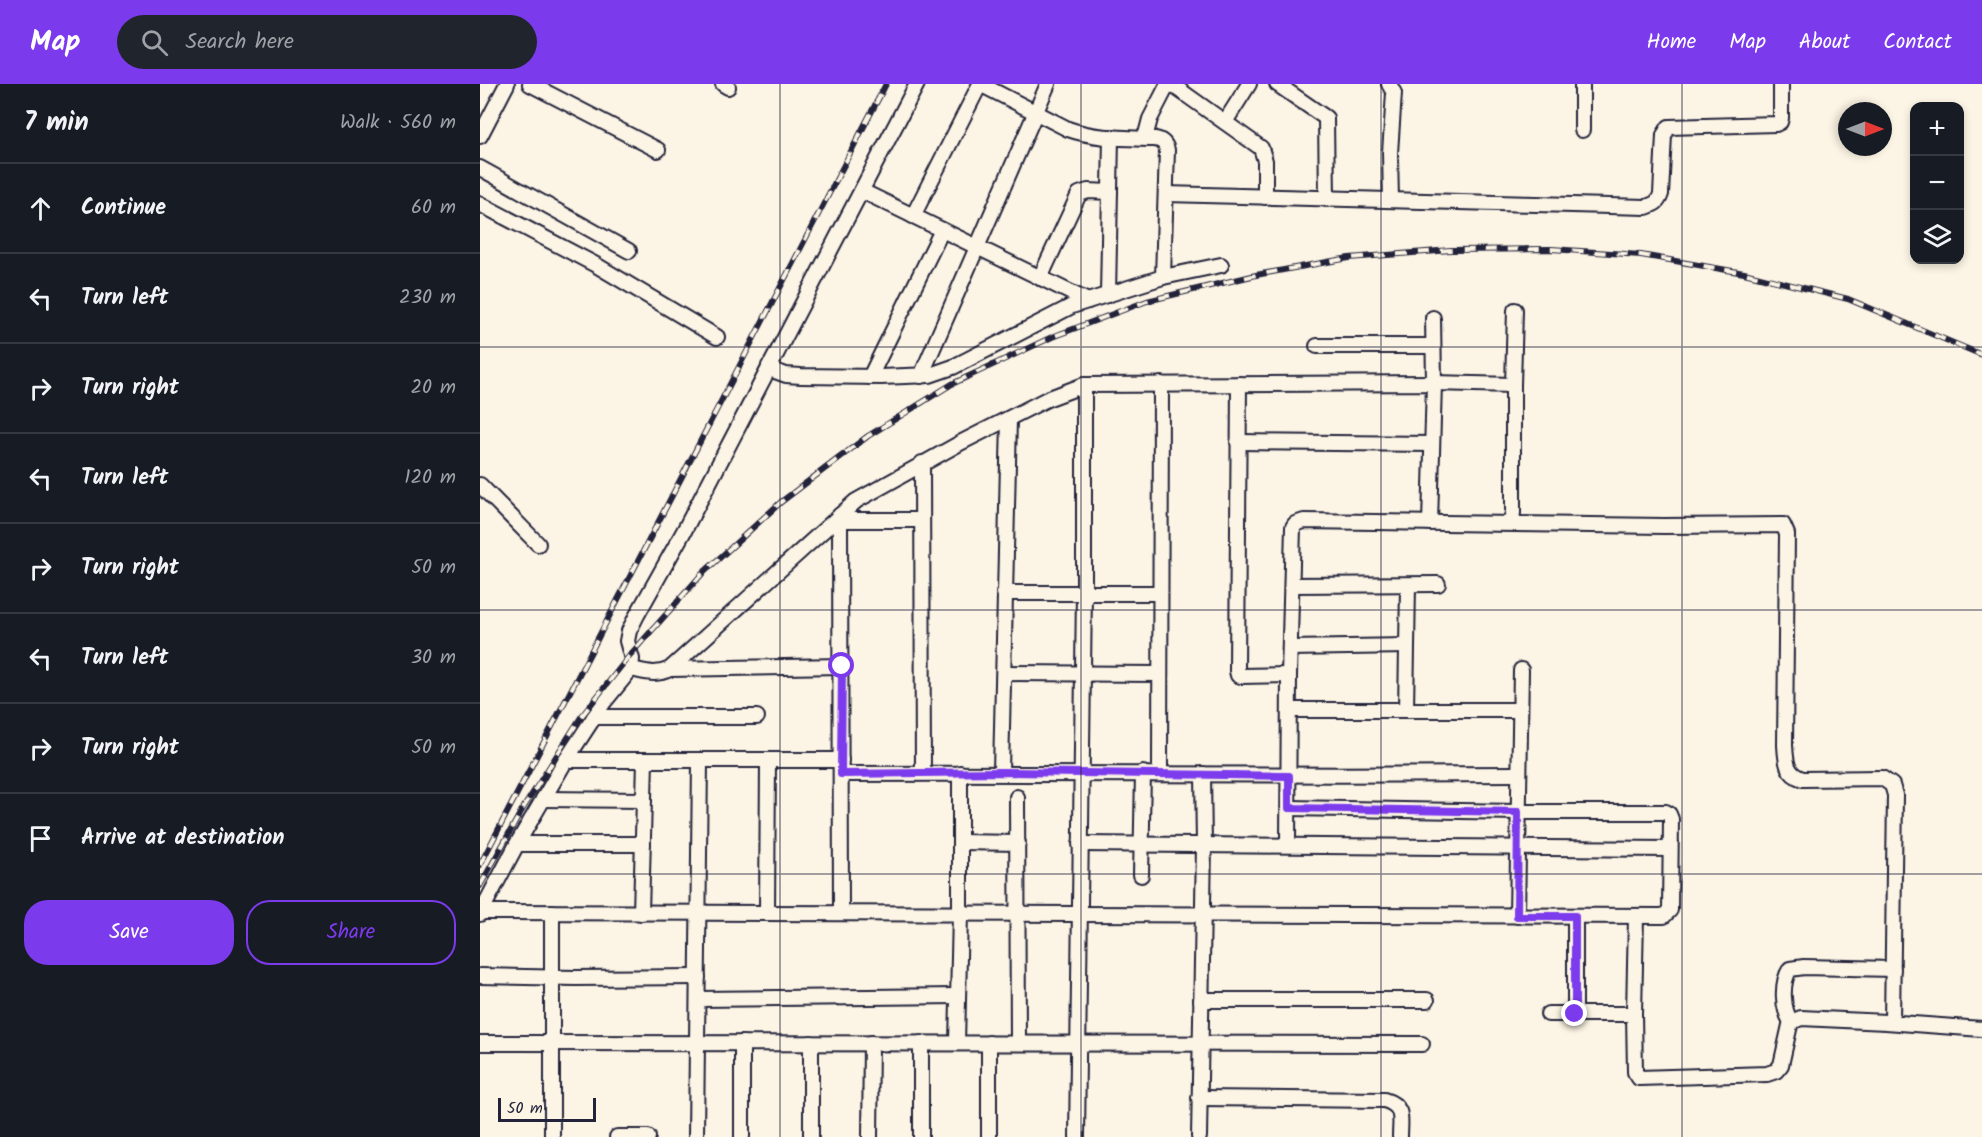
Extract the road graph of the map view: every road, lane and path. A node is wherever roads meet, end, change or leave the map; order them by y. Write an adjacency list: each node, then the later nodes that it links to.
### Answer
1 (507, 84): 15 (street)
2 (530, 84): 18 (street)
3 (918, 84): 20 (street)
4 (980, 84): 12 (street); 27 (street)
5 (1048, 84): 12 (street)
6 (1170, 84): 13 (street); 17 (street)
7 (1249, 84): 13 (street)
8 (1276, 84): 24 (street)
9 (1389, 84): 25 (street)
10 (1582, 84): 14 (street)
11 (1781, 84): 25 (street)
12 (1036, 113): 16 (street); 29 (street)
13 (1225, 122): 23 (street)
14 (1582, 130)
15 (480, 136)
16 (1112, 137): 17 (street); 21 (street)
17 (1145, 138): 22 (street)
18 (658, 150)
19 (480, 168): 30 (street)
20 (862, 191): 27 (street); 41 (street)
21 (1110, 192): 33 (street); 34 (street)
22 (1166, 194): 23 (street); 32 (street)
23 (1265, 197): 24 (street)
24 (1327, 199): 25 (street)
25 (1391, 200)
26 (480, 204): 38 (street)
27 (913, 216): 28 (street)
28 (942, 230): 29 (street); 43 (street)
29 (977, 248): 33 (street); 42 (street)
30 (629, 251)
31 (1221, 265): 32 (street)
32 (1162, 277): 34 (street)
33 (1040, 278): 35 (street)
34 (1108, 295): 35 (street)
35 (1088, 301): 42 (street)
36 (1515, 310): 48 (street)
37 (1433, 318): 40 (street)
38 (717, 337)
39 (1317, 345): 40 (street)
40 (1433, 345): 44 (street)
41 (769, 366): 43 (street); 68 (street)
42 (921, 376): 43 (street)
43 (870, 377)
44 (1434, 383): 47 (street); 48 (street); 51 (street)
45 (1084, 384): 46 (street); 49 (street); 62 (street)
46 (1161, 384): 47 (street); 64 (street)
47 (1239, 384): 50 (street)
48 (1513, 385): 57 (street)
49 (1009, 419): 52 (street); 63 (street)
50 (1238, 442): 51 (street); 74 (street)
51 (1432, 444): 56 (street)
52 (922, 464): 54 (street); 55 (street)
53 (480, 485): 58 (street)
54 (840, 517): 55 (street); 67 (street); 69 (street)
55 (922, 520): 86 (street)
56 (1430, 523): 57 (street); 60 (street)
57 (1510, 523): 123 (street)
58 (538, 544)
59 (1438, 584): 61 (street)
60 (1292, 585): 61 (street); 66 (street)
61 (1408, 585): 65 (street)
62 (1084, 592): 63 (street); 64 (street); 72 (street)
63 (1004, 593): 71 (street)
64 (1159, 593): 73 (street)
65 (1407, 646): 66 (street); 76 (street)
66 (1290, 648): 74 (street)
67 (842, 666): 69 (street); 84 (street)
68 (631, 669): 69 (street); 78 (street)
69 (670, 669)
70 (1521, 670): 77 (street)
71 (1004, 674): 72 (street); 85 (street)
72 (1083, 674): 73 (street); 90 (street)
73 (1159, 674): 89 (street)
74 (1289, 675): 75 (street)
75 (1290, 710): 76 (street); 93 (street)
76 (1407, 710): 77 (street)
77 (1520, 710): 92 (street)
78 (594, 717): 79 (street); 80 (street)
79 (757, 717)
80 (566, 760): 81 (street); 95 (street)
81 (645, 760): 82 (street); 96 (street)
82 (700, 761): 83 (street); 114 (street)
83 (768, 761): 84 (street); 111 (street)
84 (841, 767): 86 (street); 115 (street)
85 (1001, 772): 87 (street); 90 (street)
86 (923, 773): 87 (street)
87 (960, 773): 99 (street)
88 (1143, 773): 89 (street); 90 (street); 104 (street)
89 (1160, 773): 91 (street)
90 (1081, 774): 103 (street)
91 (1203, 774): 93 (street); 105 (street)
92 (1519, 774): 93 (street); 98 (street)
93 (1289, 776): 97 (street)
94 (1017, 797): 101 (street)
95 (543, 799): 96 (street); 102 (street)
96 (644, 800): 100 (street)
97 (1289, 808): 98 (street); 106 (street)
98 (1518, 812): 107 (street); 108 (street)
99 (960, 842): 101 (street); 117 (street)
100 (643, 843): 102 (street); 113 (street)
101 (1018, 843): 119 (street)
102 (517, 844): 112 (street)
103 (1080, 844): 104 (street); 116 (street)
104 (1142, 844): 105 (street); 109 (street)
105 (1204, 845): 106 (street); 118 (street)
106 (1288, 845): 107 (street)
107 (1517, 847): 108 (street); 120 (street)
108 (1670, 849): 122 (street)
109 (1141, 875)
110 (552, 912): 112 (street); 113 (street); 125 (street)
111 (766, 912): 114 (street); 115 (street)
112 (480, 913)
113 (641, 913): 114 (street)
114 (698, 913): 126 (street)
115 (841, 913): 117 (street)
116 (1078, 913): 118 (street); 119 (street); 147 (street)
117 (960, 914): 119 (street); 127 (street)
118 (1202, 914): 120 (street); 129 (street)
119 (1018, 915): 146 (street)
120 (1517, 916): 121 (street)
121 (1575, 916): 122 (street); 132 (street)
122 (1636, 916): 133 (street)
123 (1893, 969): 134 (street); 135 (street)
124 (480, 976): 125 (street)
125 (552, 977): 126 (street); 137 (street)
126 (698, 977): 128 (street)
127 (958, 996): 128 (street); 144 (street)
128 (698, 999): 138 (street)
129 (1201, 1000): 130 (street); 149 (street)
130 (1426, 1000)
131 (1548, 1014): 132 (street)
132 (1575, 1014): 133 (street)
133 (1634, 1014): 135 (street)
134 (1892, 1022): 135 (street); 136 (street)
135 (1792, 1023)
136 (1982, 1029)
137 (552, 1042): 138 (street); 140 (street); 151 (street)
138 (698, 1042): 139 (street); 154 (street)
139 (742, 1042): 141 (street); 155 (street)
140 (480, 1043)
141 (812, 1043): 142 (street); 156 (street)
142 (871, 1043): 143 (street); 157 (street)
143 (921, 1043): 144 (street); 158 (street)
144 (957, 1043): 145 (street)
145 (989, 1043): 146 (street); 159 (street)
146 (1018, 1043): 147 (street)
147 (1077, 1043): 149 (street); 160 (street)
148 (1422, 1044): 149 (street)
149 (1200, 1045): 150 (street)
150 (1199, 1098): 161 (street); 162 (street)
151 (552, 1137)
152 (617, 1137): 153 (street)
153 (648, 1137)
154 (696, 1137)
155 (742, 1137)
156 (811, 1137)
157 (870, 1137)
158 (921, 1137)
159 (989, 1137)
160 (1077, 1137)
161 (1199, 1137)
162 (1400, 1137)

